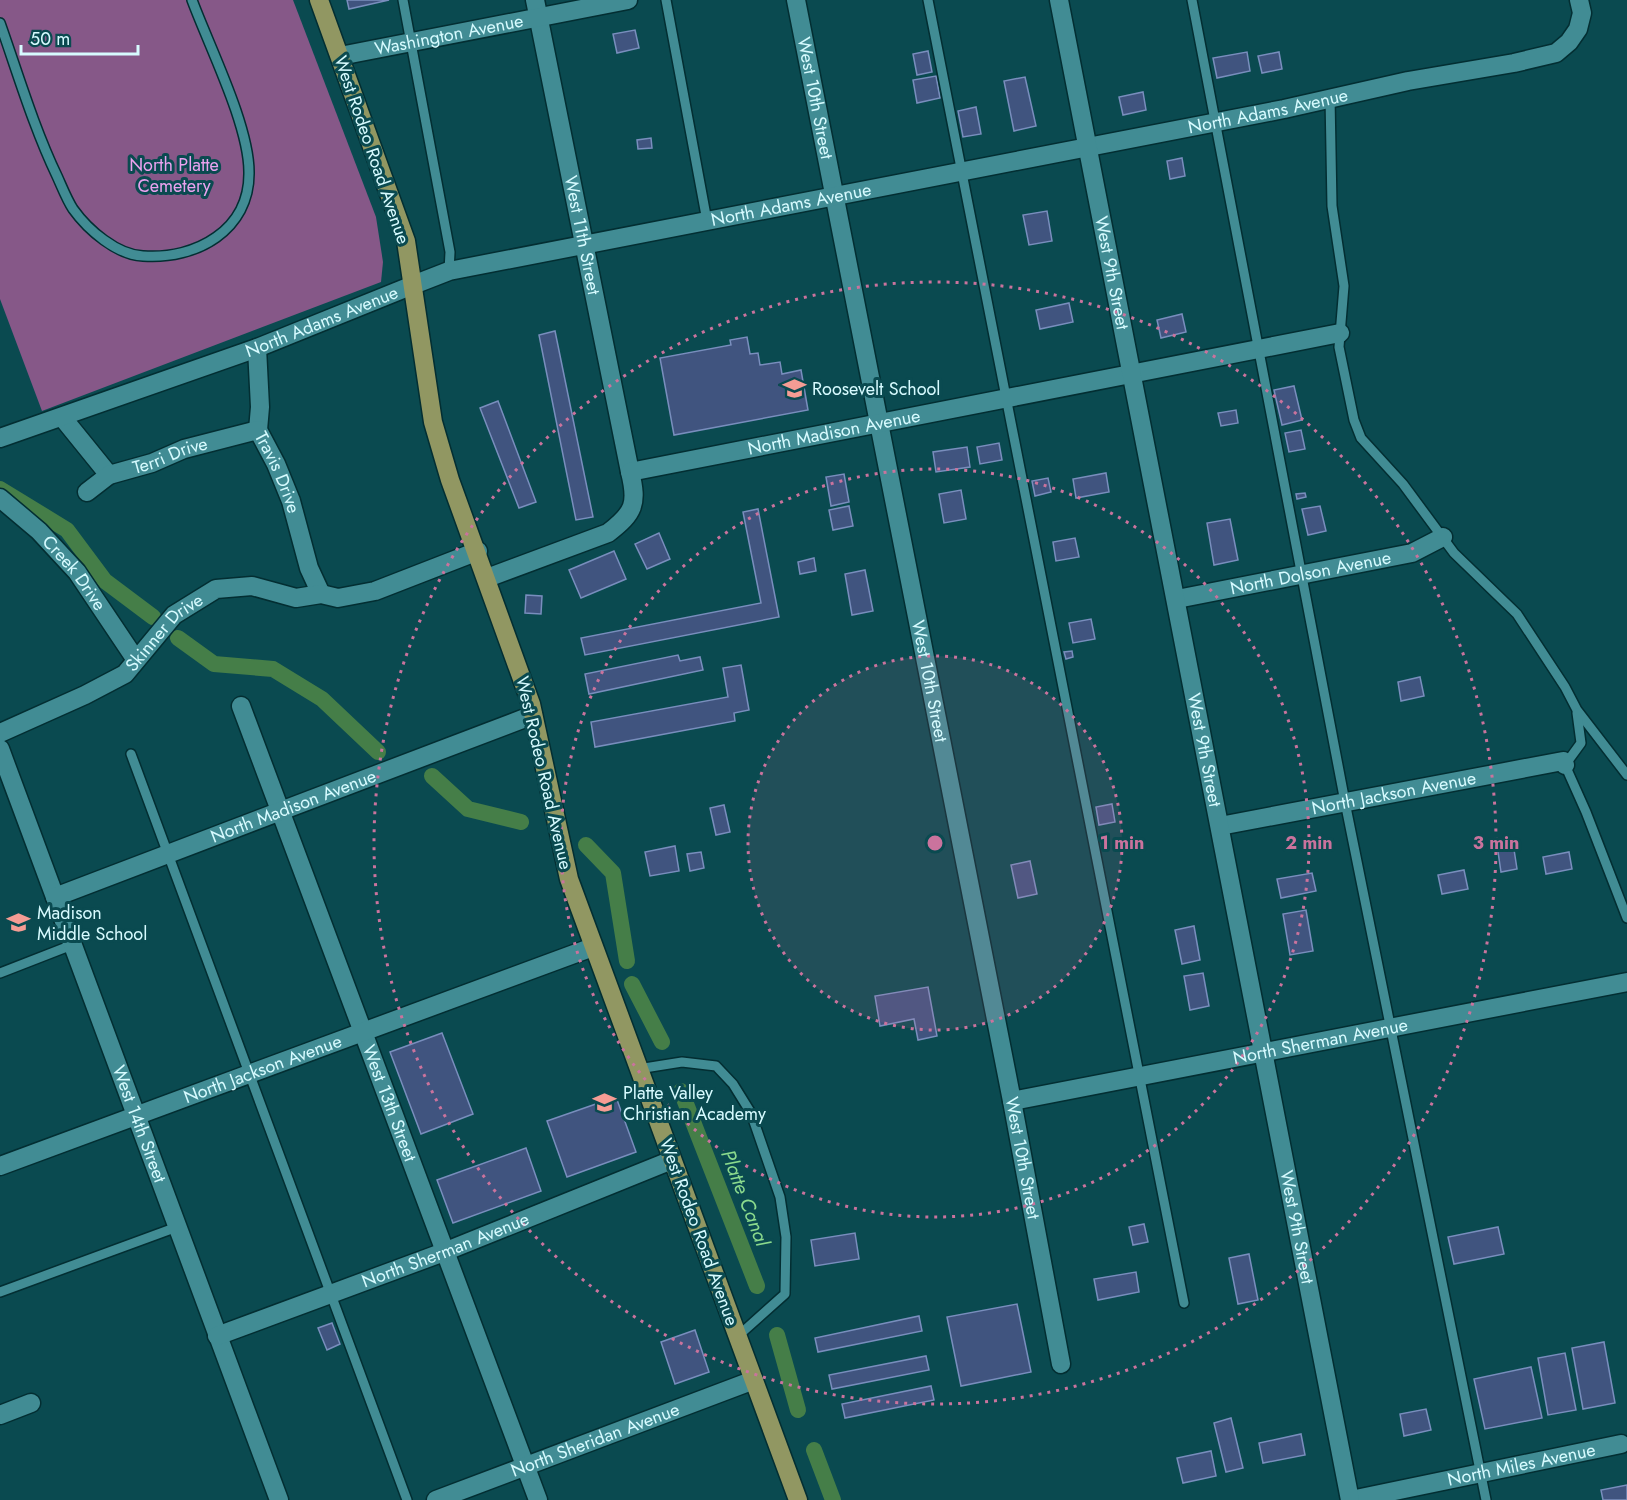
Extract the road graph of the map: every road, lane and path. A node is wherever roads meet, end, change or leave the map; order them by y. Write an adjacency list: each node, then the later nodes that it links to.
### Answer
1 (192, 0): 12 (lane)
2 (319, 0): 14 (main road, West Rodeo Road Avenue)
3 (403, 0): 13 (lane)
4 (628, 0): 11 (street, Washington Avenue)
5 (666, 0): 20 (lane)
6 (796, 0): 19 (street, West 10th Street)
7 (928, 0): 18 (lane)
8 (1059, 0): 17 (street, West 9th Street)
9 (1192, 0): 16 (lane)
10 (1581, 7): 15 (street, North Adams Avenue)
11 (537, 9): 13 (street, Washington Avenue); 21 (street, West 11th Street)
12 (0, 23)
13 (411, 42): 14 (street, Washington Avenue); 22 (lane)
14 (340, 56): 23 (main road, West Rodeo Road Avenue)
15 (1330, 97): 16 (street, North Adams Avenue); 24 (lane)
16 (1216, 122): 17 (street, North Adams Avenue); 25 (lane)
17 (1087, 147): 18 (street, North Adams Avenue); 27 (street, West 9th Street)
18 (962, 172): 19 (street, North Adams Avenue); 28 (lane)
19 (835, 196): 20 (street, North Adams Avenue); 30 (street, West 10th Street)
20 (707, 221): 21 (street, North Adams Avenue)
21 (583, 246): 22 (street, North Adams Avenue); 33 (street, West 11th Street)
22 (449, 271): 23 (street, North Adams Avenue)
23 (413, 285): 26 (street, North Adams Avenue); 38 (main road, West Rodeo Road Avenue)
24 (1340, 333): 25 (street, North Madison Avenue); 37 (lane)
25 (1259, 347): 27 (street, North Madison Avenue); 39 (lane)
26 (257, 348): 29 (street, North Adams Avenue); 31 (street, Travis Drive)
27 (1133, 372): 28 (street, North Madison Avenue); 42 (street, West 9th Street)
28 (1006, 397): 30 (street, North Madison Avenue); 67 (lane)
29 (62, 417): 32 (street, North Adams Avenue); 34 (street)
30 (880, 422): 33 (street, North Madison Avenue); 68 (street, West 10th Street)
31 (258, 430): 34 (street, Terri Drive); 41 (street, Travis Drive)
32 (0, 438)
33 (630, 472): 40 (street)
34 (108, 476): 35 (street, Terri Drive)
35 (87, 492)
36 (0, 498): 43 (street, Creek Drive)
37 (1443, 537): 39 (street, North Dolson Avenue); 45 (lane)
38 (478, 551): 40 (main road, West Rodeo Road Avenue); 41 (street, Skinner Drive)
39 (1302, 576): 42 (street, North Dolson Avenue); 52 (lane)
40 (487, 578): 46 (main road, West Rodeo Road Avenue)
41 (321, 594): 43 (street, Skinner Drive)
42 (1177, 599): 54 (street, West 9th Street)
43 (136, 660): 47 (street, Skinner Drive)
44 (241, 706): 53 (street, West 13th Street)
45 (1577, 710): 50 (lane); 51 (lane)
46 (533, 715): 53 (street, North Madison Avenue); 59 (main road, West Rodeo Road Avenue)
47 (0, 733)
48 (0, 749): 56 (street, West 14th Street)
49 (131, 754): 55 (lane)
50 (1565, 765): 52 (street, North Jackson Avenue); 57 (lane)
51 (1627, 775)
52 (1346, 802): 54 (street, North Jackson Avenue); 62 (lane)
53 (280, 811): 55 (street, North Madison Avenue); 63 (street, West 13th Street)
54 (1220, 826): 64 (street, West 9th Street)
55 (169, 854): 56 (street, North Madison Avenue); 66 (lane)
56 (55, 897): 58 (street, West 14th Street)
57 (1627, 918)
58 (72, 945): 60 (lane); 69 (street, West 14th Street)
59 (593, 947): 63 (street, North Jackson Avenue); 65 (main road, West Rodeo Road Avenue)
60 (0, 973)
61 (1627, 982): 62 (street, North Sherman Avenue)
62 (1390, 1028): 64 (street, North Sherman Avenue); 85 (lane)
63 (363, 1032): 66 (street, North Jackson Avenue); 73 (street, West 13th Street)
64 (1264, 1051): 67 (street, North Sherman Avenue); 91 (street, West 9th Street)
65 (638, 1069): 70 (main road, West Rodeo Road Avenue); 78 (lane)
66 (250, 1074): 69 (street, North Jackson Avenue); 75 (lane)
67 (1139, 1076): 68 (street, North Sherman Avenue); 76 (lane)
68 (1012, 1101): 79 (street, West 10th Street)
69 (136, 1116): 71 (street, North Jackson Avenue); 72 (street, West 14th Street)
70 (672, 1160): 73 (street, North Sherman Avenue); 78 (main road, West Rodeo Road Avenue)
71 (0, 1166)
72 (177, 1227): 74 (lane); 77 (street, West 14th Street)
73 (444, 1252): 75 (street, North Sherman Avenue); 84 (street, West 13th Street)
74 (0, 1292)
75 (330, 1294): 77 (street, North Sherman Avenue); 87 (lane)
76 (1184, 1303)
77 (217, 1336): 86 (street, West 14th Street)
78 (738, 1336): 80 (main road, West Rodeo Road Avenue)
79 (1061, 1364)
80 (754, 1380): 84 (street, North Sheridan Avenue); 90 (main road, West Rodeo Road Avenue)
81 (31, 1403): 82 (street)
82 (0, 1415)
83 (1621, 1444): 85 (street, North Miles Avenue)
84 (525, 1466): 88 (street, North Sheridan Avenue); 89 (street, West 13th Street)
85 (1481, 1473): 91 (street, North Miles Avenue); 92 (lane)
86 (279, 1500)
87 (407, 1500)
88 (436, 1500)
89 (538, 1500)
90 (798, 1500)
91 (1351, 1500)
92 (1486, 1500)

